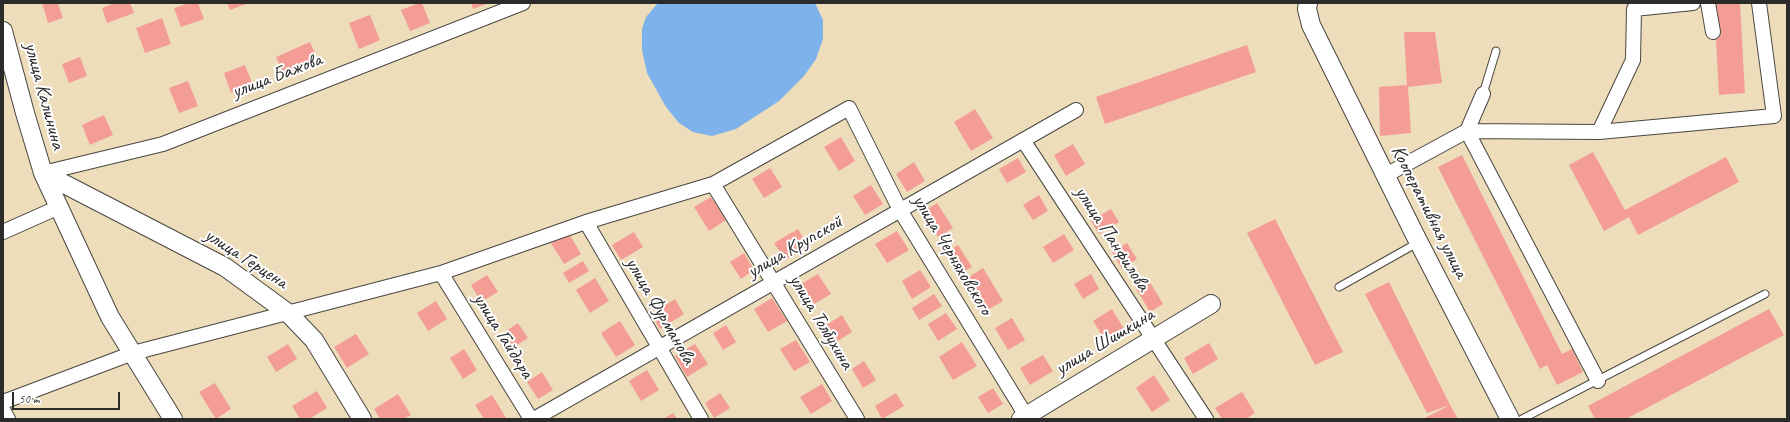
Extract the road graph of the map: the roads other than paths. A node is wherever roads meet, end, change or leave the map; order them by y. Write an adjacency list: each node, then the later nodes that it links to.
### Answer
1 (523, 3): 15 (street, улица Бажова)
2 (1693, 3): 5 (street)
3 (1708, 3): 8 (street)
4 (1759, 3): 13 (street)
5 (1633, 6): 13 (street)
6 (1308, 10): 16 (street, Кооперативная улица)
7 (3, 30): 15 (street, улица Калинина)
8 (1713, 32)
9 (1496, 51): 10 (lane)
10 (1483, 94): 12 (street)
11 (1076, 110): 14 (street, улица Крупской)
12 (1467, 131): 13 (street); 16 (street); 32 (street)
13 (1599, 132)
14 (1023, 140): 19 (street, улица Крупской); 29 (street, улица Панфилова)
15 (43, 173): 18 (street, улица Калинина); 28 (street, улица Герцена)
16 (1386, 175): 22 (street, Кооперативная улица)
17 (713, 184): 19 (street, улица Черняховского); 20 (street); 24 (street, улица Толбухина)
18 (58, 207): 21 (street); 31 (street, улица Калинина)
19 (900, 210): 24 (street, улица Крупской); 35 (street, улица Черняховского)
20 (586, 222): 23 (street); 30 (street, улица Фурманова)
21 (3, 232)
22 (1419, 242): 25 (lane); 44 (street, Кооперативная улица)
23 (441, 273): 28 (street); 39 (street, улица Гайдара)
24 (774, 283): 30 (street, улица Крупской); 42 (street, улица Толбухина)
25 (1339, 286)
26 (1765, 294): 32 (lane)
27 (1211, 304): 29 (street, улица Шишкина)
28 (288, 313): 31 (street); 38 (street, улица Герцена)
29 (1153, 339): 35 (street, улица Шишкина); 43 (street, улица Панфилова)
30 (659, 348): 40 (street, улица Крупской); 41 (street, улица Фурманова)
31 (133, 353): 33 (street); 37 (street, улица Калинина)
32 (1598, 381): 45 (lane)
33 (3, 402)
34 (3, 410): 36 (street)
35 (1025, 418)
36 (8, 419)
37 (173, 419)
38 (362, 419)
39 (531, 419)
40 (534, 419)
41 (701, 419)
42 (857, 419)
43 (1206, 419)
44 (1510, 419)
45 (1522, 419)

